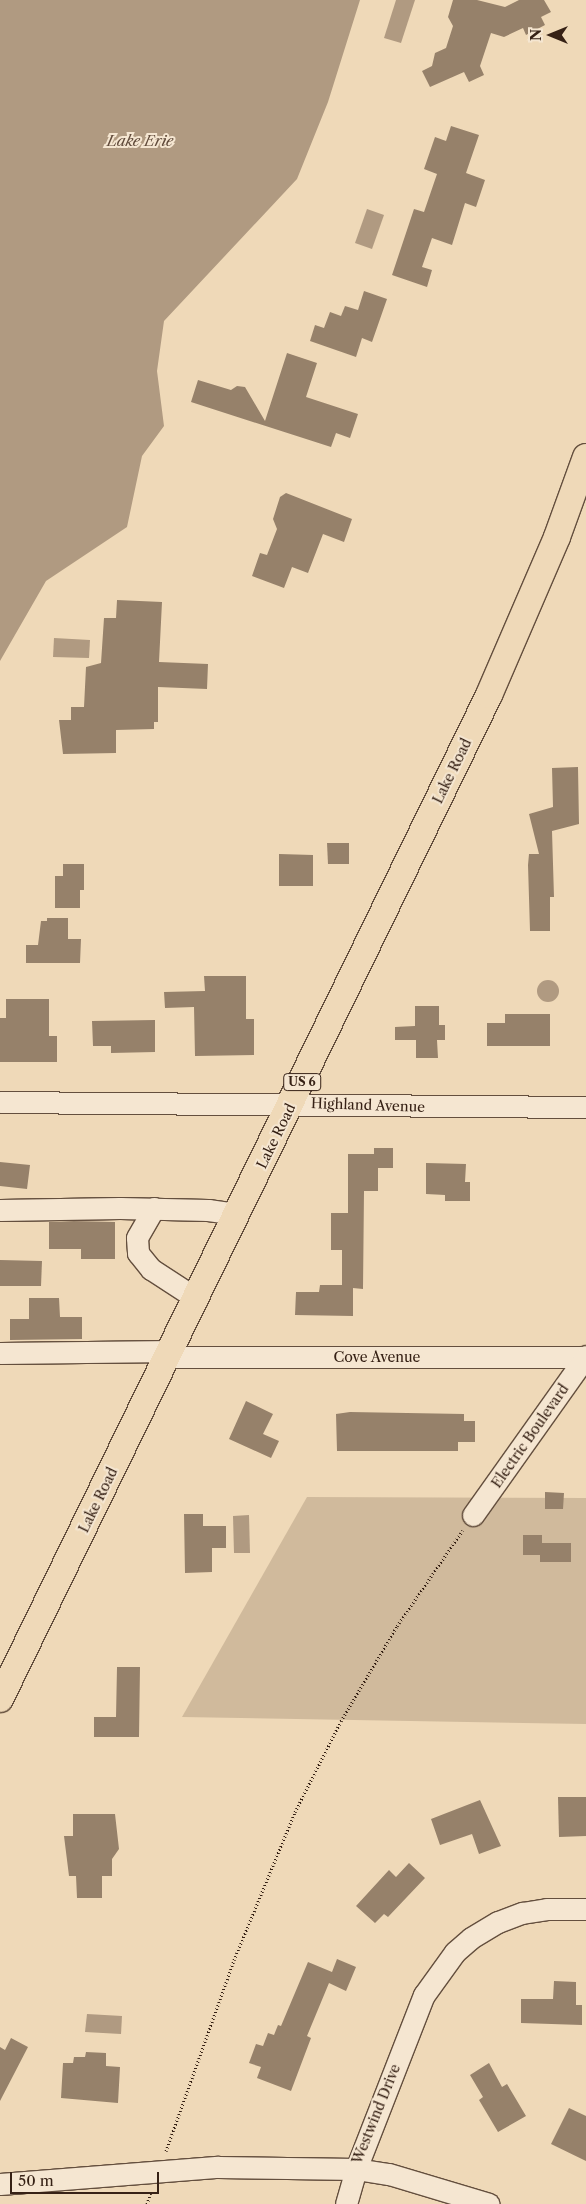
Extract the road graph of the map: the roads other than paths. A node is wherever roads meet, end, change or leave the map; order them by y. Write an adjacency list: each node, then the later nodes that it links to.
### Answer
1 (586, 457): 3 (main road, Lake Road / US 6)
2 (0, 1102): 3 (street, Highland Avenue)
3 (292, 1103): 4 (street, Highland Avenue); 7 (main road, Lake Road / US 6)
4 (586, 1107)
5 (154, 1208): 6 (street); 7 (street); 8 (street)
6 (0, 1210)
7 (238, 1214): 8 (main road, Lake Road / US 6)
8 (197, 1299): 10 (main road, Lake Road / US 6)
9 (0, 1354): 10 (street, Cove Avenue)
10 (170, 1354): 11 (street, Cove Avenue); 13 (main road, Lake Road / US 6)
11 (586, 1357): 12 (street, Electric Boulevard)
12 (473, 1515)
13 (0, 1699)
14 (586, 1909): 15 (street, Westwind Drive)
15 (356, 2169): 16 (street, Westwind Drive); 17 (street); 18 (street)
16 (0, 2184)
17 (346, 2204)
18 (489, 2204)

